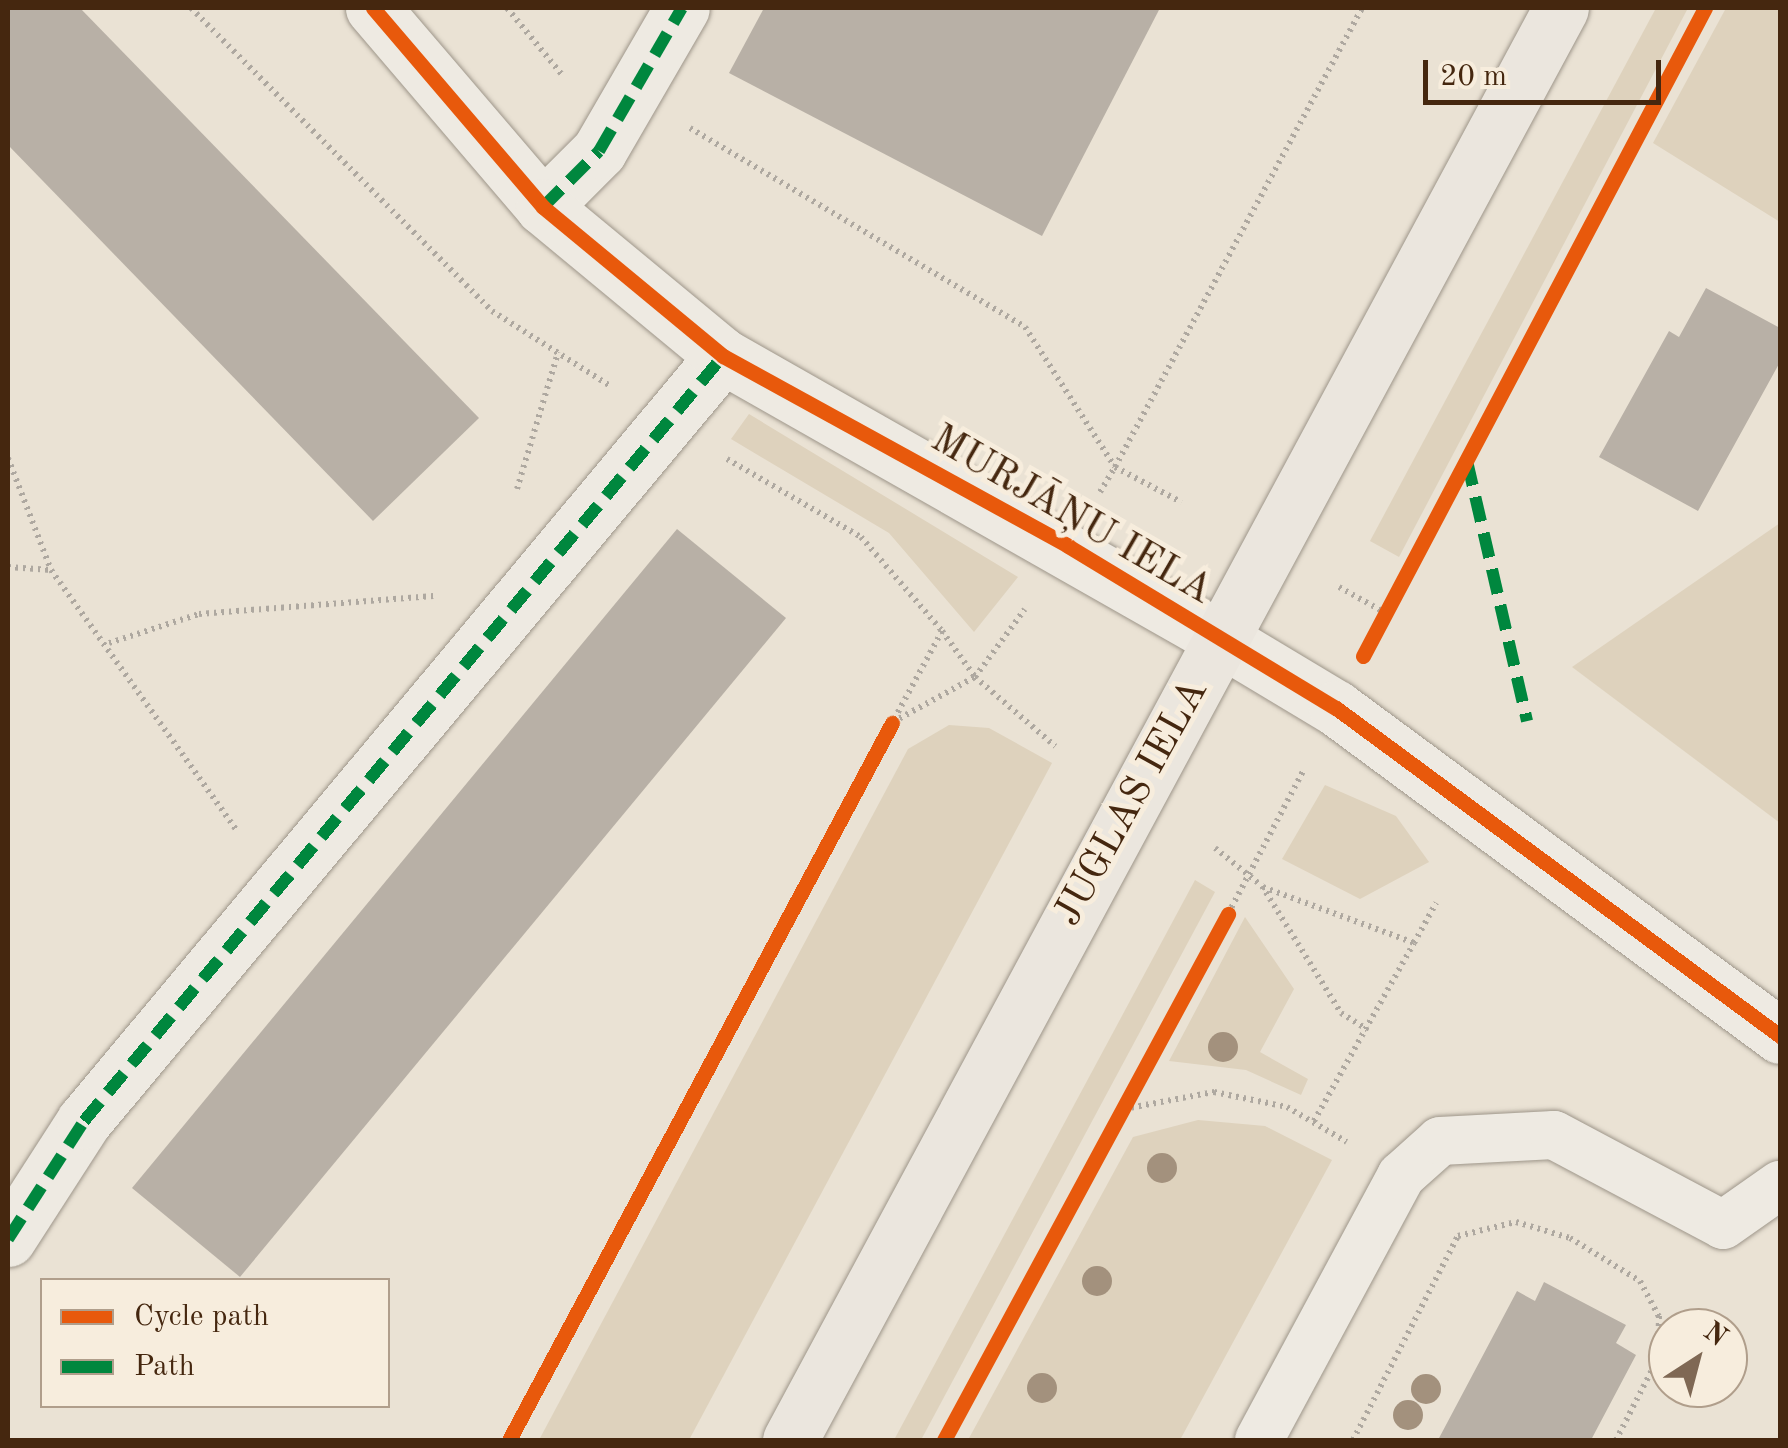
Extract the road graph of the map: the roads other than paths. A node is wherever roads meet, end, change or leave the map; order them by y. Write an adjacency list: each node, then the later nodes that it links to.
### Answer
1 (372, 8): 4 (street, MURJĀŅU IELA)
2 (682, 8): 4 (street)
3 (1561, 8): 6 (main road, JUGLAS IELA)
4 (543, 207): 5 (street, MURJĀŅU IELA)
5 (724, 356): 6 (street, MURJĀŅU IELA); 9 (street)
6 (1221, 640): 7 (street, MURJĀŅU IELA); 10 (main road, JUGLAS IELA)
7 (1780, 1036)
8 (1780, 1185): 11 (lane)
9 (11, 1222)
10 (790, 1440)
11 (1259, 1440)

